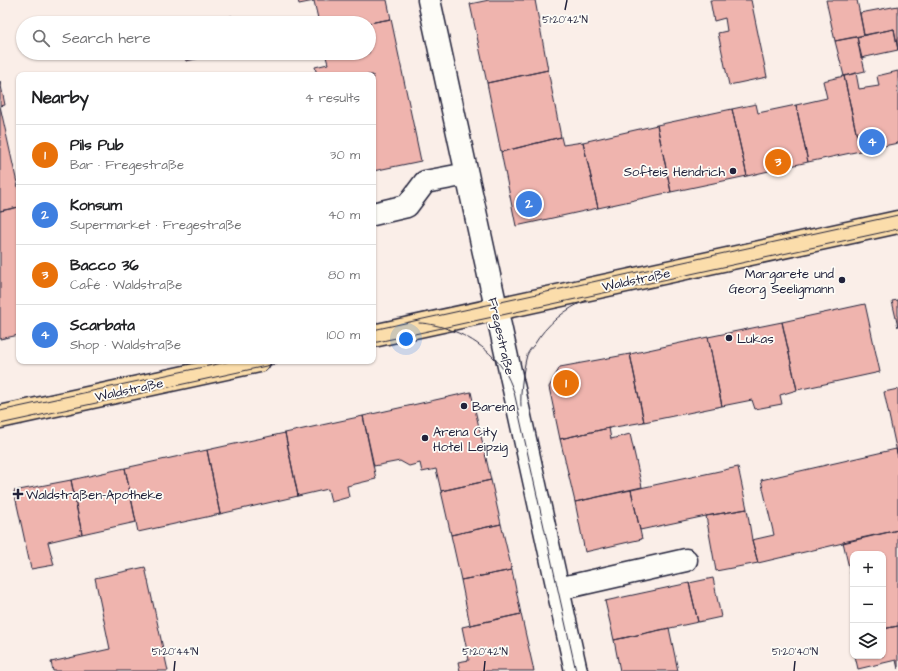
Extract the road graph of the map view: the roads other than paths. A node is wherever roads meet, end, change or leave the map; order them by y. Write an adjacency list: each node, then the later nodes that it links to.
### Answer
1 (430, 0): 2 (street, Fregestraße)
2 (467, 174): 3 (street); 5 (street, Fregestraße)
3 (376, 213)
4 (898, 222): 5 (main road, Waldstraße)
5 (496, 310): 6 (main road, Waldstraße); 10 (street, Fregestraße)
6 (376, 335)
7 (245, 364): 8 (main road, Waldstraße)
8 (0, 417)
9 (686, 560): 10 (street)
10 (558, 589): 11 (street, Fregestraße)
11 (576, 671)

